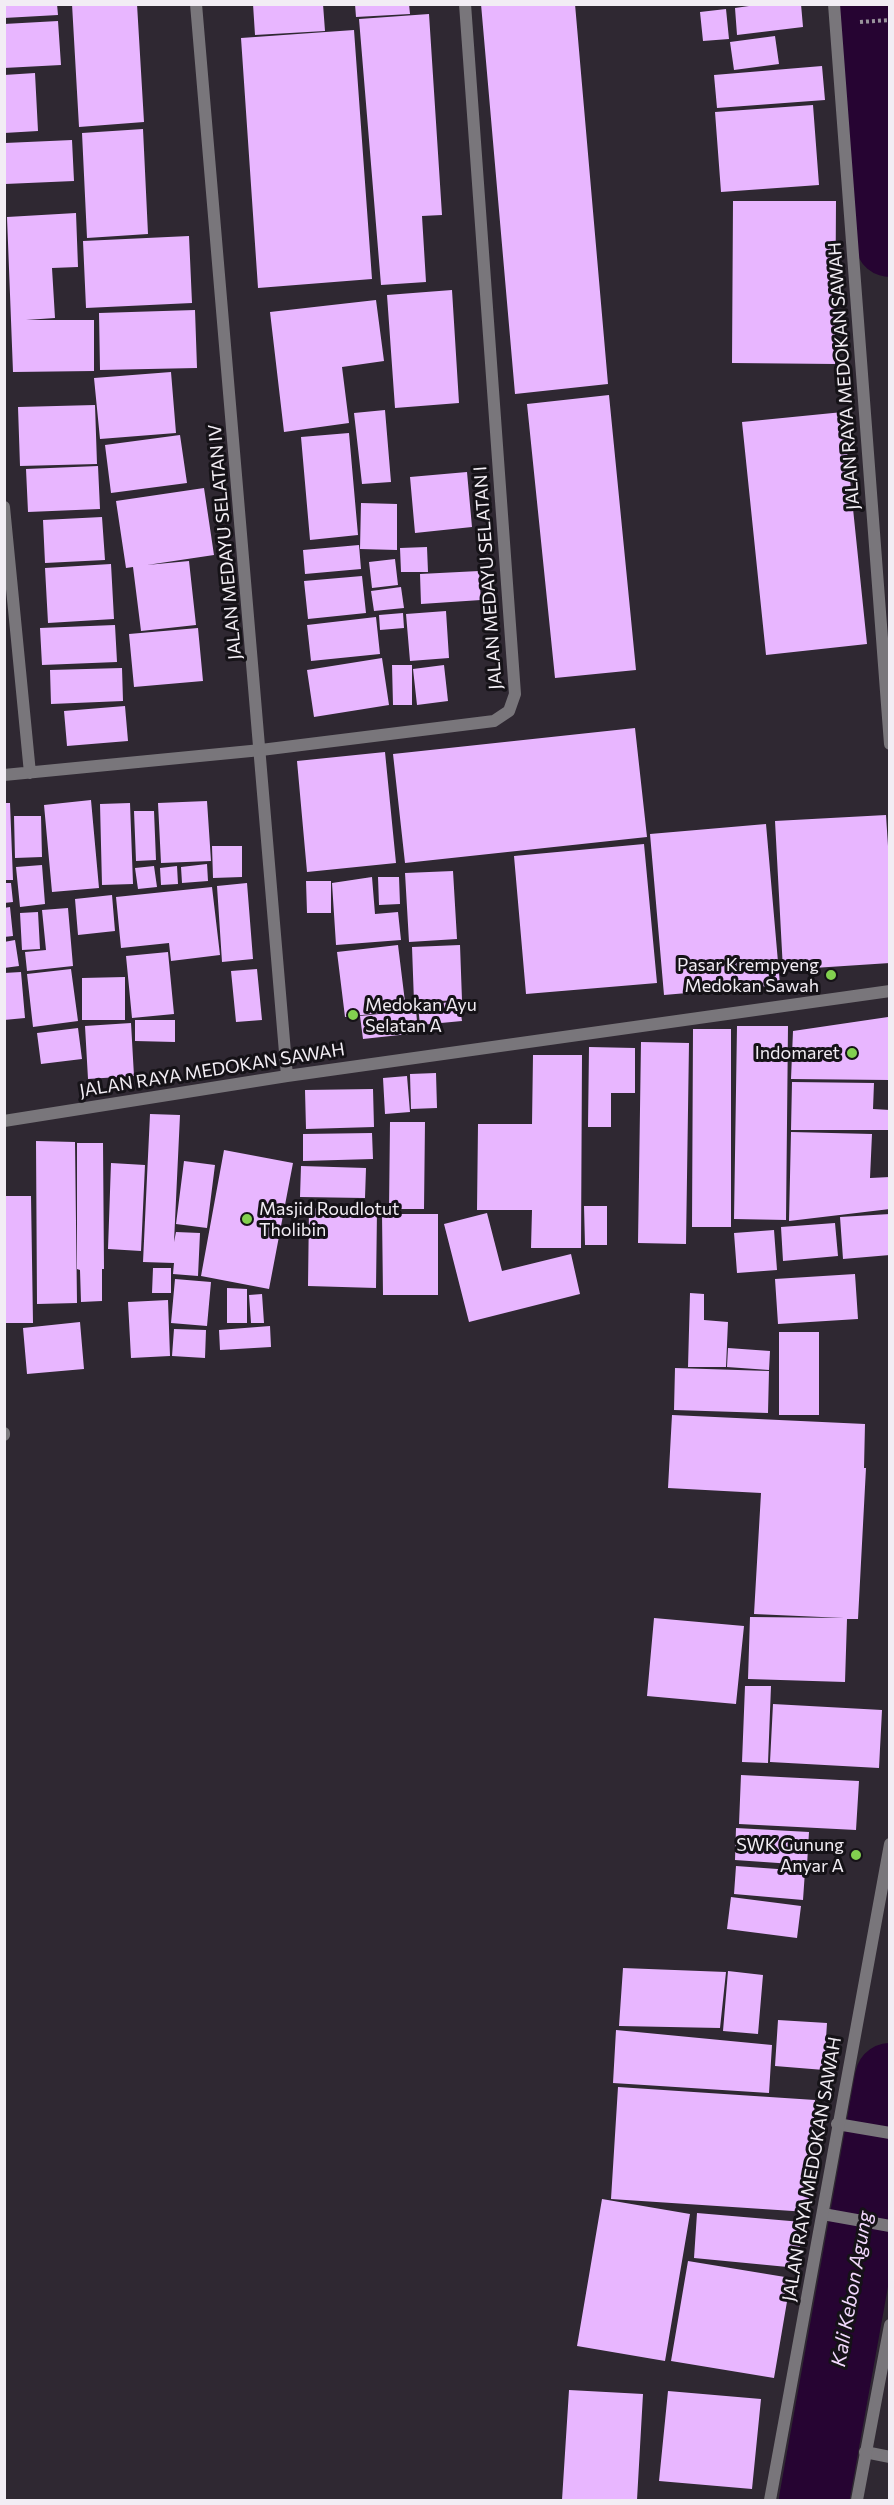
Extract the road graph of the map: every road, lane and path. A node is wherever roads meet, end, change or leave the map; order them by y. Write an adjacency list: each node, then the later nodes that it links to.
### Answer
1 (196, 4): 8 (street, JALAN MEDAYU SELATAN IV)
2 (465, 4): 8 (street, JALAN MEDAYU SELATAN I)
3 (834, 4): 7 (street, JALAN RAYA MEDOKAN SAWAH)
4 (889, 20): 5 (path)
5 (860, 21)
6 (4, 507): 9 (street)
7 (890, 744)
8 (261, 750): 9 (street, JALAN MEDAYU SELATAN I); 12 (street, JALAN MEDAYU SELATAN IV)
9 (30, 773): 10 (street, JALAN MEDAYU SELATAN I)
10 (4, 776)
11 (890, 991): 12 (street, JALAN RAYA MEDOKAN SAWAH)
12 (287, 1076): 13 (street, JALAN RAYA MEDOKAN SAWAH)
13 (4, 1121)
14 (890, 1844): 15 (street, JALAN RAYA MEDOKAN SAWAH)
15 (843, 2126): 16 (street); 17 (street, JALAN RAYA MEDOKAN SAWAH)
16 (890, 2133)
17 (823, 2214): 18 (street); 22 (street, JALAN RAYA MEDOKAN SAWAH)
18 (890, 2226)
19 (890, 2325): 20 (street)
20 (865, 2452): 21 (street); 23 (street)
21 (890, 2457)
22 (770, 2500)
23 (856, 2500)

